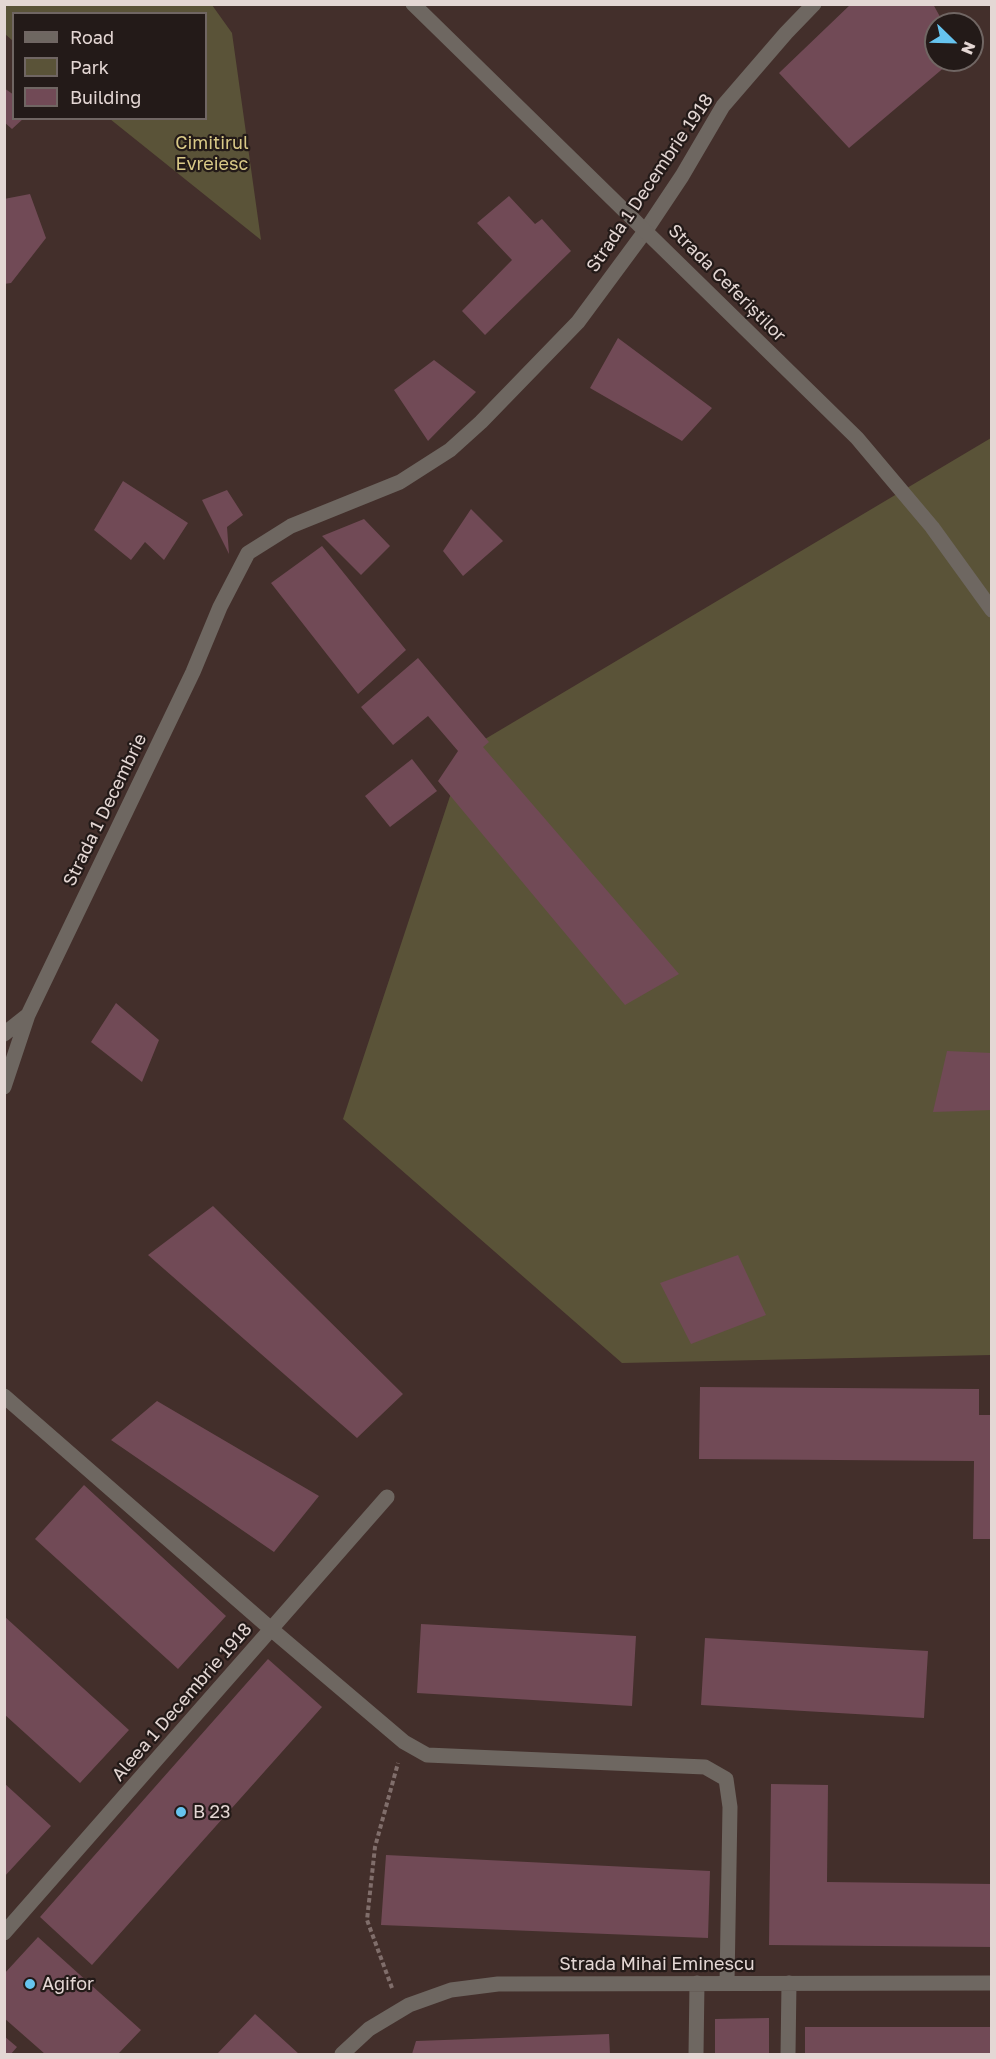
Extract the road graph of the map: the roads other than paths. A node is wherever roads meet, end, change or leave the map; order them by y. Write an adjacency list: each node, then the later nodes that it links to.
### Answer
1 (413, 4): 3 (street, Strada Ceferiștilor)
2 (814, 4): 3 (street, Strada 1 Decembrie 1918)
3 (646, 230): 4 (street, Strada 1 Decembrie 1918); 5 (street, Strada Ceferiștilor)
4 (248, 553): 6 (street, Strada 1 Decembrie)
5 (992, 610)
6 (28, 1016): 7 (street); 8 (street, Strada 1 Decembrie)
7 (4, 1034)
8 (4, 1087)
9 (4, 1396): 11 (street)
10 (387, 1497): 11 (street, Aleea 1 Decembrie 1918)
11 (271, 1629): 12 (street, Aleea 1 Decembrie 1918); 14 (street)
12 (4, 1933)
13 (696, 1983): 14 (street, Strada Mihai Eminescu); 17 (street, Strada Mihai Eminescu); 18 (street)
14 (727, 1983): 15 (street, Strada Mihai Eminescu)
15 (789, 1983): 16 (street, Strada Mihai Eminescu); 19 (street)
16 (992, 1983)
17 (342, 2055)
18 (696, 2055)
19 (788, 2055)

